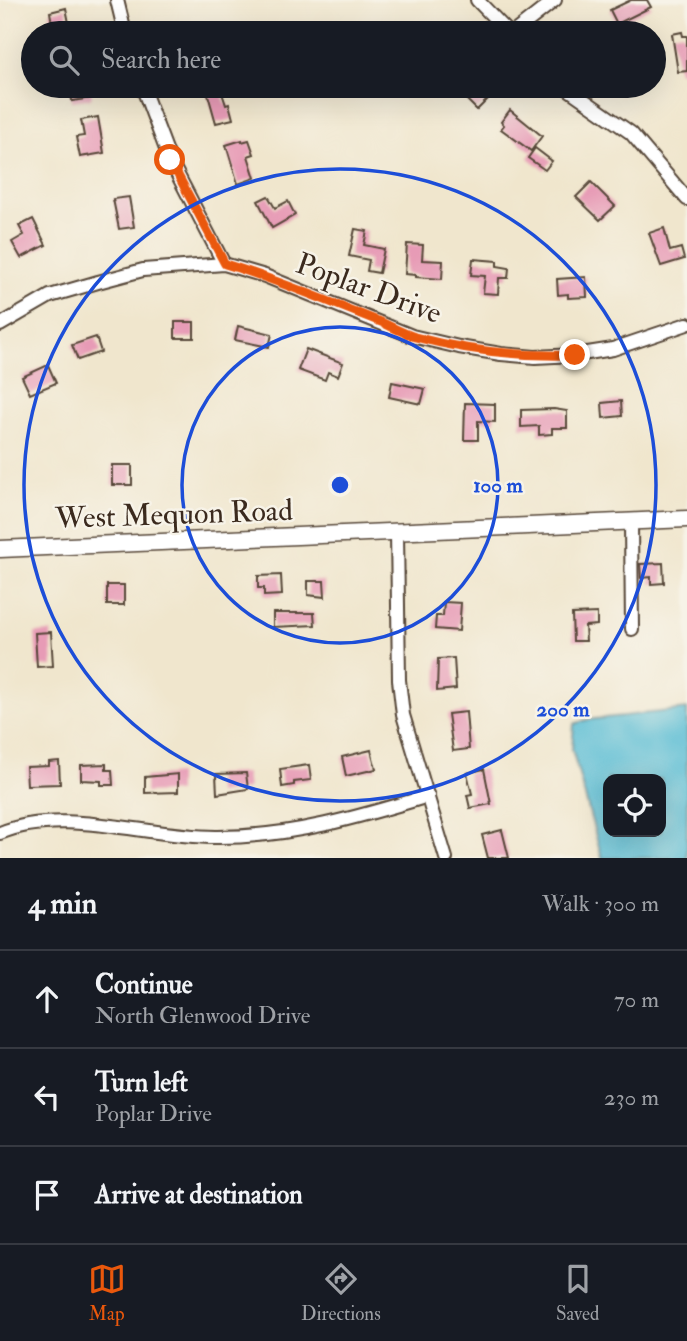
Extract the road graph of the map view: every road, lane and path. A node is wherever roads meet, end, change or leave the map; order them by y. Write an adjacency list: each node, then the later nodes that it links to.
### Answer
1 (117, 0): 4 (street)
2 (477, 0): 5 (street)
3 (555, 0): 6 (street)
4 (122, 21)
5 (499, 21)
6 (527, 21)
7 (146, 98): 10 (street)
8 (581, 98): 9 (street)
9 (687, 199)
10 (225, 264): 11 (street, Poplar Drive); 12 (street, Poplar Drive)
11 (687, 324)
12 (0, 325)
13 (687, 519): 14 (main road, West Mequon Road)
14 (631, 522): 15 (main road, West Mequon Road); 17 (street)
15 (397, 532): 16 (main road, West Mequon Road); 18 (street)
16 (0, 549)
17 (632, 629)
18 (428, 796): 19 (street); 20 (street)
19 (0, 833)
20 (446, 858)

